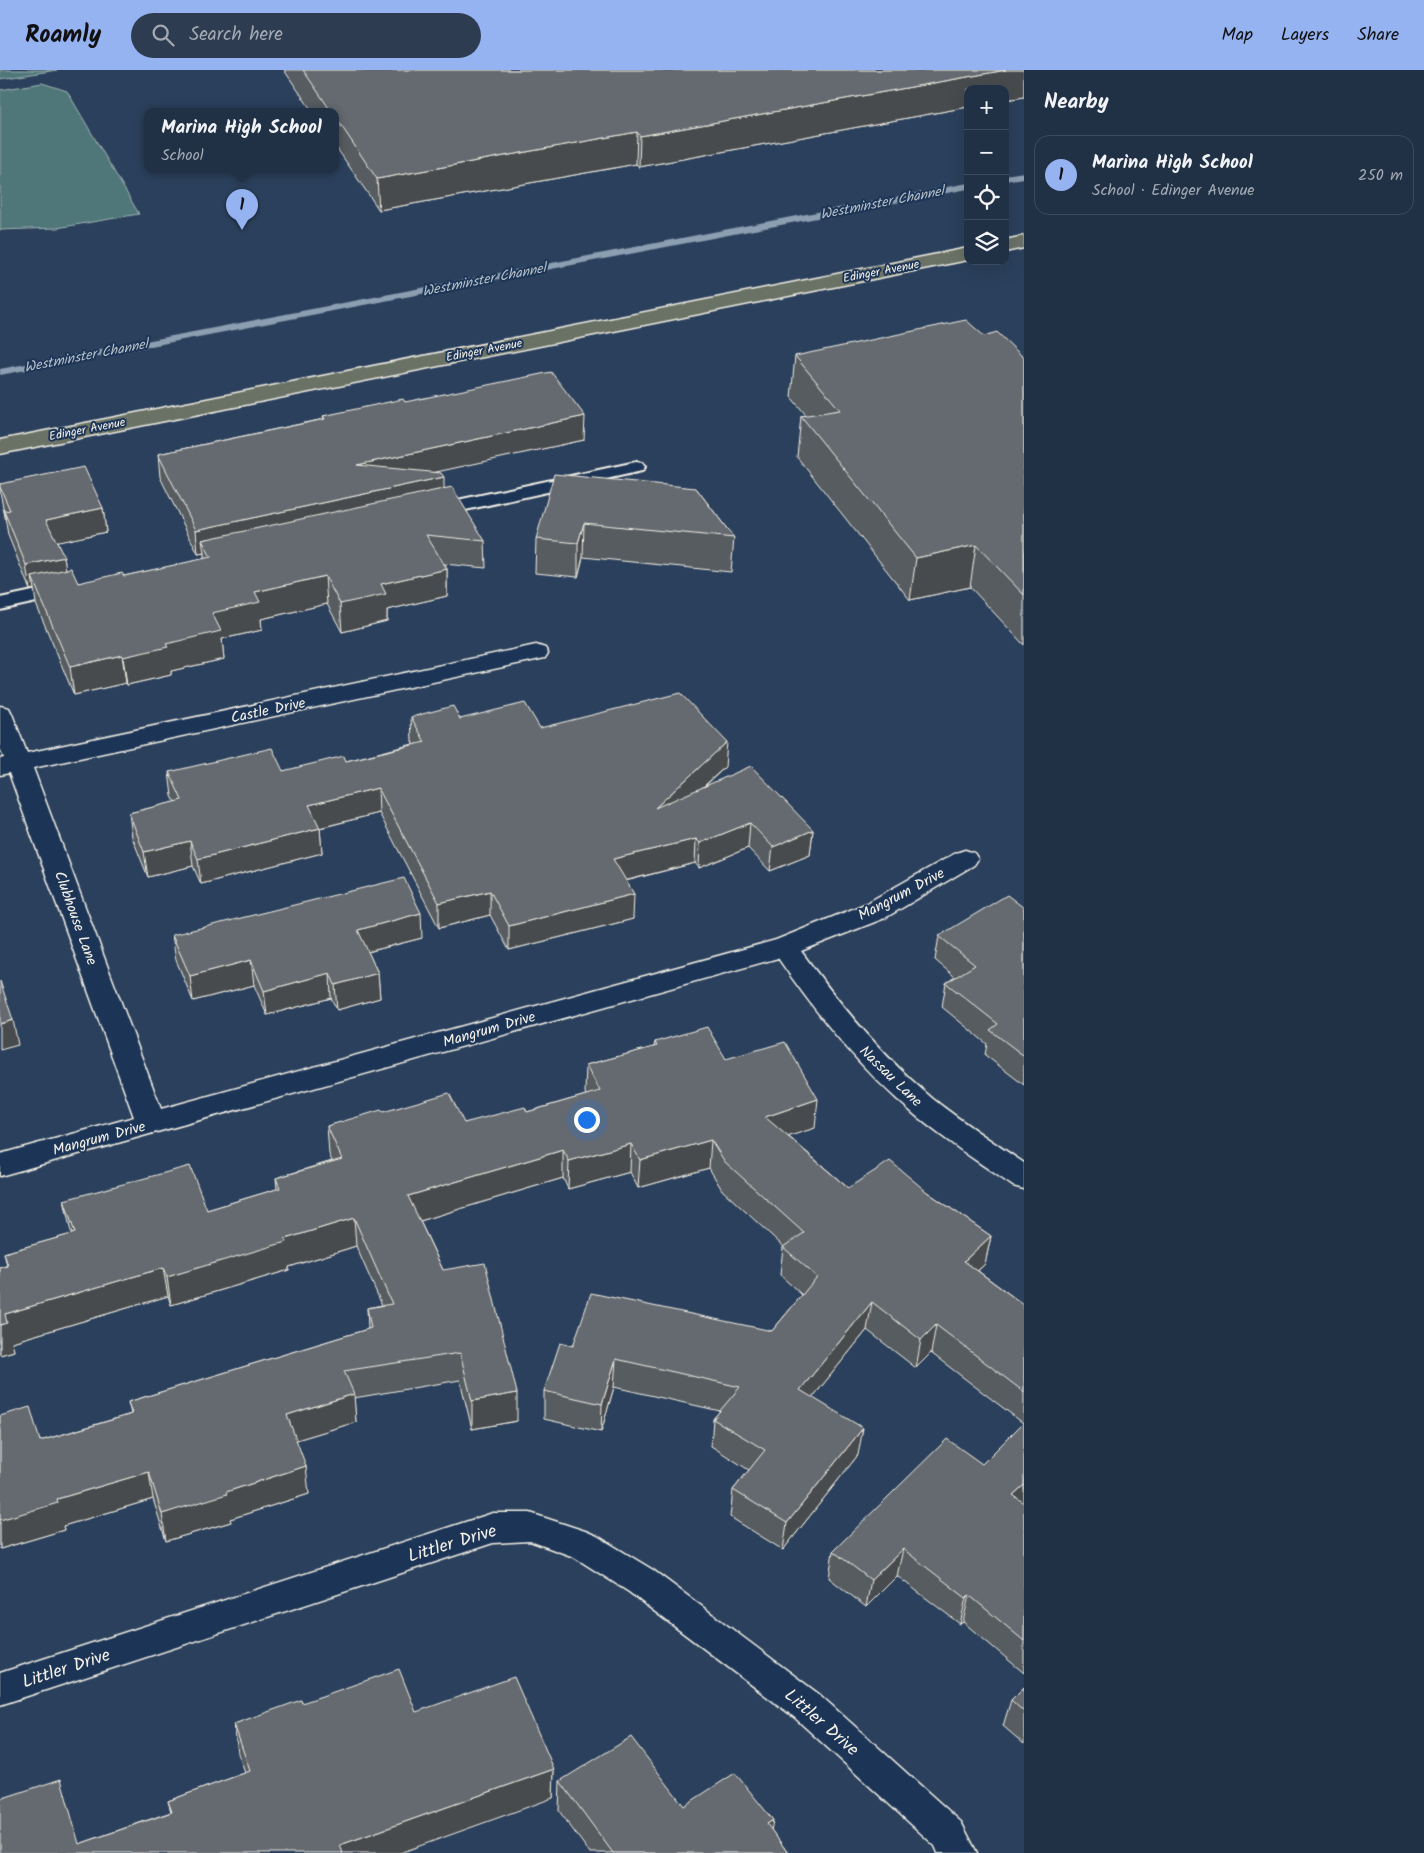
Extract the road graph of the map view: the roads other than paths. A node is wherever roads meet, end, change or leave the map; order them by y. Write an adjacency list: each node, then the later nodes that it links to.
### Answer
1 (1024, 242): 2 (main road)
2 (1009, 245)
3 (964, 255): 4 (main road, Edinger Avenue)
4 (0, 447)
5 (636, 467): 6 (lane)
6 (414, 515)
7 (87, 586): 8 (lane)
8 (0, 604)
9 (536, 653): 11 (street, Castle Drive)
10 (0, 714): 11 (street, Clubhouse Lane)
11 (9, 765): 14 (street, Clubhouse Lane)
12 (965, 859): 13 (street, Mangrum Drive)
13 (784, 947): 14 (street, Mangrum Drive); 16 (street, Nassau Lane)
14 (151, 1123): 15 (street, Mangrum Drive)
15 (0, 1165)
16 (1024, 1178)
17 (0, 1689): 18 (street, Littler Drive)
18 (958, 1853)

